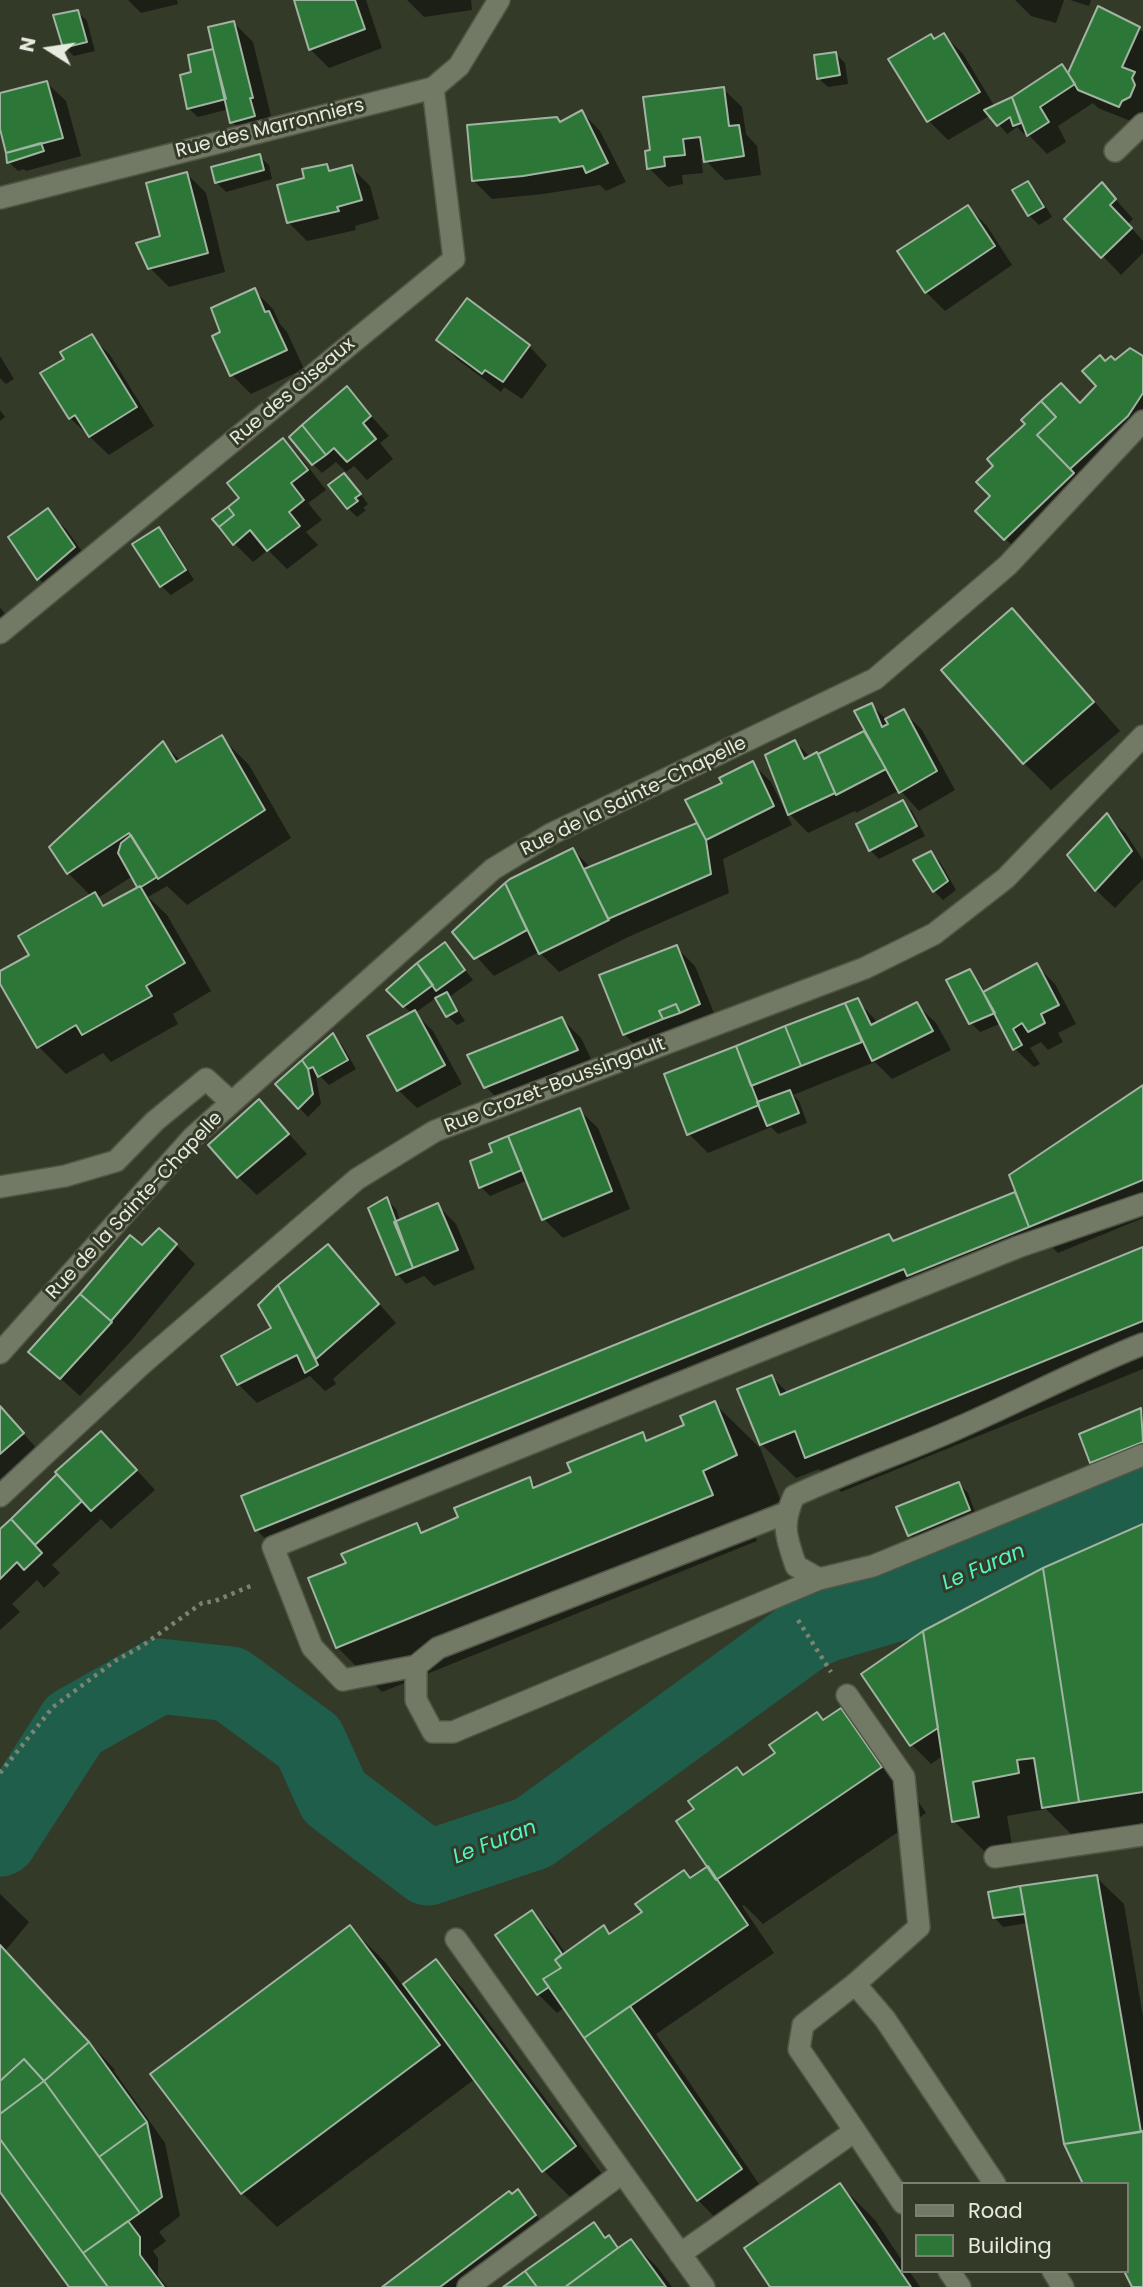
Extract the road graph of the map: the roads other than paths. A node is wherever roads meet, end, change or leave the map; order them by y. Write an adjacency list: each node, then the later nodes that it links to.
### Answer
1 (499, 0): 2 (street, Rue des Marronniers)
2 (433, 88): 5 (street, Rue des Marronniers); 7 (street, Rue des Oiseaux)
3 (1143, 124): 4 (street)
4 (1115, 151)
5 (0, 198)
6 (1143, 421): 9 (street, Rue de la Sainte-Chapelle)
7 (0, 634)
8 (1143, 736): 15 (street, Rue Crozet-Boussingault)
9 (231, 1102): 10 (street); 13 (street, Rue de la Sainte-Chapelle)
10 (0, 1187)
11 (1143, 1204): 18 (street)
12 (1143, 1344): 16 (street)
13 (0, 1353)
14 (1143, 1455): 17 (street)
15 (0, 1496)
16 (786, 1513): 17 (street); 18 (street)
17 (819, 1579): 18 (street)
18 (416, 1666)
19 (847, 1695): 23 (street)
20 (1143, 1835): 21 (street)
21 (995, 1857)
22 (456, 1939): 25 (street)
23 (855, 1984): 24 (street); 26 (street)
24 (855, 2131): 27 (street); 28 (street)
25 (622, 2173): 28 (street); 29 (street)
26 (994, 2182)
27 (902, 2202)
28 (680, 2253): 30 (street)
29 (468, 2287)
30 (704, 2287)

